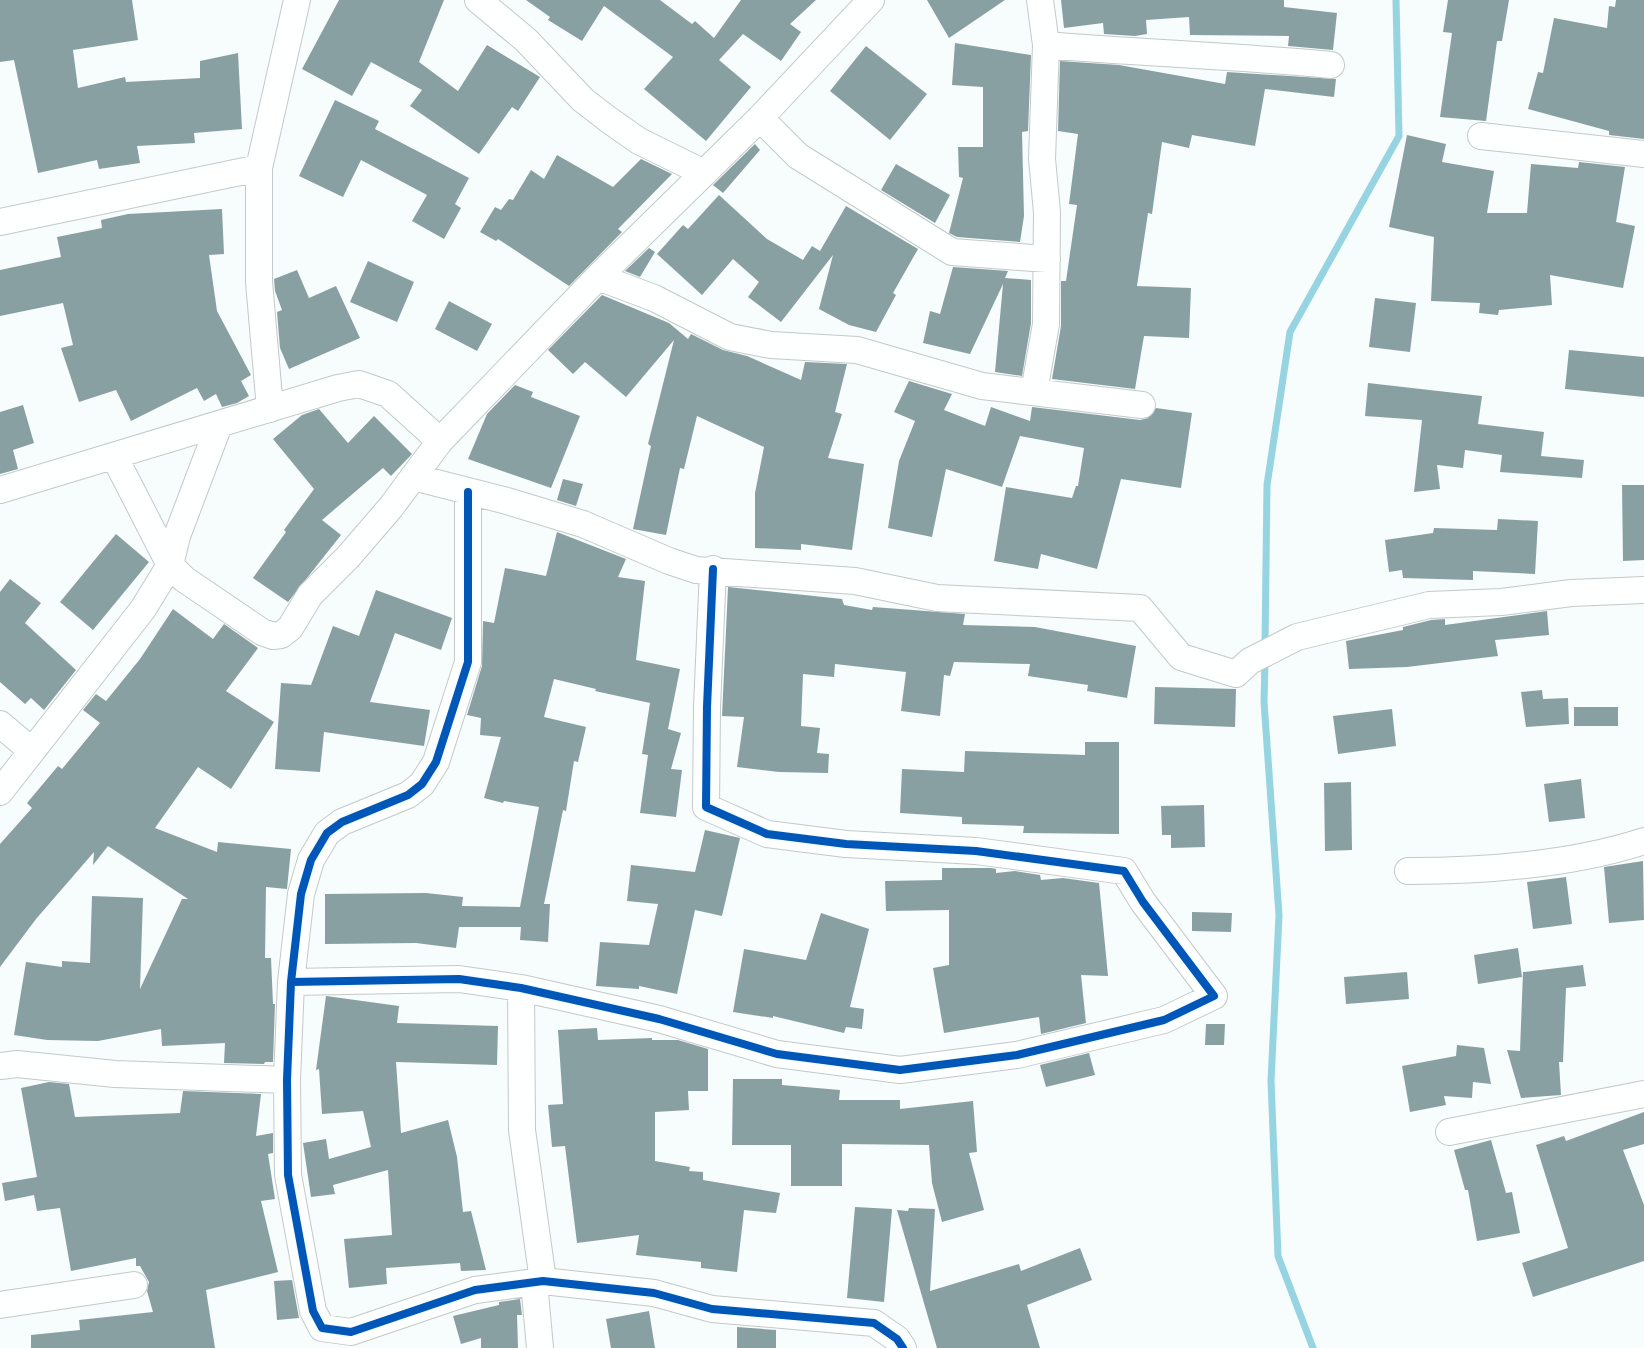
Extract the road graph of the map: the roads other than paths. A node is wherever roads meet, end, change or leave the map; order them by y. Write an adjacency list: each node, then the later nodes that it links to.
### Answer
1 (297, 0): 10 (street)
2 (478, 0): 11 (street)
3 (872, 0): 7 (street)
4 (1040, 0): 5 (street)
5 (1046, 45): 6 (street); 13 (street)
6 (1331, 64)
7 (760, 118): 11 (street); 13 (street)
8 (1481, 136): 9 (street)
9 (1644, 154)
10 (260, 168): 12 (street); 17 (street)
11 (704, 173): 14 (street)
12 (0, 222)
13 (1047, 260): 15 (street)
14 (598, 277): 15 (street); 19 (street)
15 (1034, 392): 16 (street)
16 (1142, 405)
17 (270, 409): 18 (street); 19 (street)
18 (219, 424): 20 (street); 24 (street)
19 (440, 441): 21 (street)
20 (114, 456): 22 (street); 24 (street)
21 (412, 477): 23 (street); 24 (street)
22 (0, 490)
23 (468, 492): 25 (street); 32 (street)
24 (170, 565): 28 (street)
25 (713, 569): 26 (street); 33 (street)
26 (1644, 590)
27 (0, 724): 28 (street)
28 (32, 751): 29 (street)
29 (0, 792)
30 (1644, 841): 31 (street)
31 (1408, 871)
32 (291, 982): 33 (street); 35 (street)
33 (521, 987): 38 (street)
34 (0, 1066): 35 (street)
35 (287, 1080): 38 (street)
36 (1644, 1094): 37 (street)
37 (1449, 1132)
38 (538, 1282): 41 (street); 42 (street)
39 (134, 1285): 40 (street)
40 (0, 1305)
41 (540, 1348)
42 (903, 1348)

